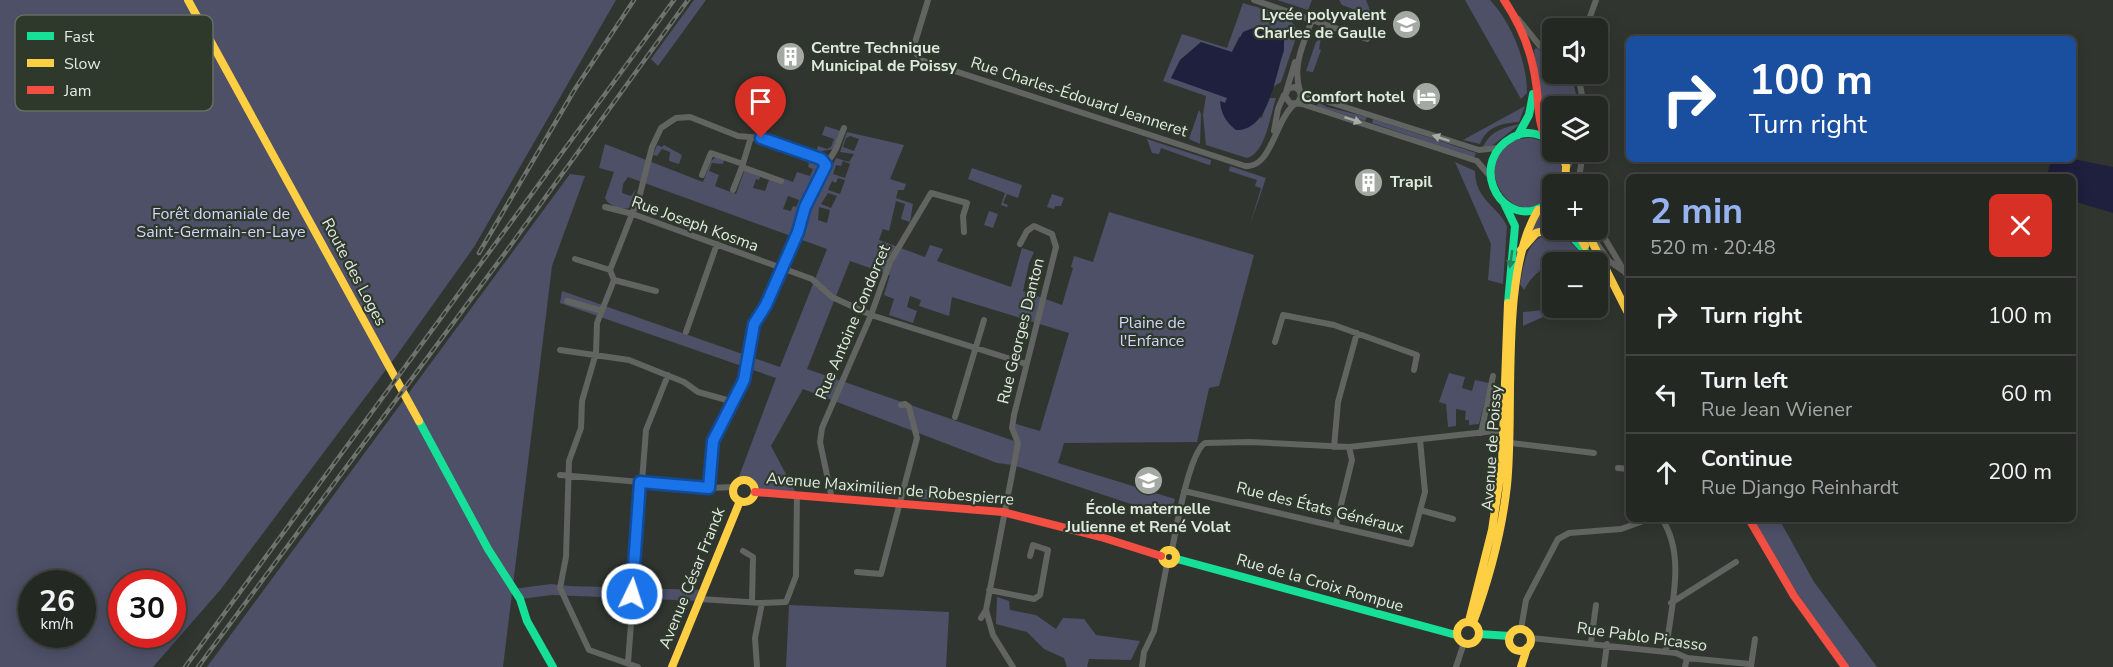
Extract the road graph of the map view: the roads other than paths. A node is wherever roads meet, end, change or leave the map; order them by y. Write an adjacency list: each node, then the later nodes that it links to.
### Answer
1 (188, 0): 6 (street, Route des Loges)
2 (928, 0): 20 (street, Rue Charles-Édouard Jeanneret)
3 (1254, 0): 9 (street)
4 (1504, 0): 8 (street)
5 (1596, 0): 7 (street)
6 (196, 15)
7 (1590, 18)
8 (1518, 19): 12 (street); 14 (street)
9 (1312, 20): 10 (street); 13 (street)
10 (1367, 39)
11 (213, 44): 135 (street, Route des Loges)
12 (1542, 47)
13 (1300, 54): 15 (street); 16 (street, Rue Charles-Édouard Jeanneret)
14 (1533, 65): 18 (street); 21 (street)
15 (1300, 92): 16 (street); 17 (street, Rue Charles-Édouard Jeanneret); 24 (street, one-way to 15)
16 (1285, 93): 17 (street); 20 (street, Rue Charles-Édouard Jeanneret)
17 (1297, 103): 20 (street, Rue Charles-Édouard Jeanneret); 32 (street, one-way to 32)
18 (1542, 127)
19 (844, 128): 28 (street)
20 (1274, 135)
21 (1518, 135): 23 (street); 24 (street)
22 (751, 137): 27 (street); 28 (street); 39 (street)
23 (1542, 137)
24 (1497, 148): 32 (street)
25 (1564, 162): 29 (street)
26 (1569, 162): 29 (street)
27 (742, 165): 31 (street); 33 (street); 34 (street)
28 (826, 165): 51 (street)
29 (1567, 171): 30 (street)
30 (1567, 174)
31 (702, 175)
32 (1489, 175): 35 (street)
33 (781, 181)
34 (733, 190)
35 (1504, 203): 37 (street); 67 (street, one-way to 67)
36 (605, 207): 39 (street, Rue Joseph Kosma)
37 (1542, 209)
38 (1542, 212): 48 (street)
39 (633, 214): 46 (street, Rue Joseph Kosma); 52 (street)
40 (964, 232): 62 (street, Rue Antoine Condorcet)
41 (1542, 232): 48 (street)
42 (1574, 240): 49 (street)
43 (1591, 240): 57 (street)
44 (1594, 240): 54 (street)
45 (1606, 240): 53 (street)
46 (717, 244): 51 (street, Rue Joseph Kosma); 64 (street)
47 (1020, 244): 71 (street, Rue Georges Danton)
48 (1521, 250): 67 (street)
49 (1585, 252)
50 (576, 259): 52 (street)
51 (782, 269): 62 (street, Rue Joseph Kosma); 75 (street)
52 (610, 270): 55 (street)
53 (1626, 274)
54 (1626, 275)
55 (614, 280): 58 (street); 61 (street)
56 (1608, 280): 57 (street)
57 (1611, 284): 60 (street)
58 (656, 291)
59 (567, 301): 61 (street)
60 (1626, 310)
61 (602, 311): 70 (street)
62 (871, 315): 68 (street, Rue Joseph Kosma); 94 (street, Rue Antoine Condorcet)
63 (984, 320): 68 (street)
64 (686, 332)
65 (1357, 333): 66 (street); 72 (street); 82 (street)
66 (1275, 342)
67 (1507, 343): 78 (street, Avenue de Poissy); 78 (street, Avenue de Poissy)
68 (976, 349): 71 (street, Rue Joseph Kosma); 77 (street)
69 (560, 350): 70 (street)
70 (596, 353): 73 (street); 87 (street)
71 (1026, 364): 98 (street, Rue Georges Danton)
72 (1414, 370)
73 (668, 375): 75 (street); 88 (street)
74 (1493, 376): 79 (street)
75 (734, 402): 90 (street)
76 (901, 405): 96 (street)
77 (955, 417)
78 (1508, 430): 79 (street); 81 (street, Avenue de Poissy); 120 (street, Avenue de Poissy)
79 (1481, 433): 80 (street)
80 (1420, 440): 83 (street); 97 (street, Rue des États Généraux)
81 (1511, 443): 84 (street); 120 (street, Avenue de Poissy)
82 (1334, 447): 83 (street); 91 (street)
83 (1349, 447): 103 (street)
84 (1594, 453)
85 (1618, 468): 86 (street)
86 (1626, 469)
87 (564, 475): 88 (street); 133 (street)
88 (640, 482): 90 (street); 133 (street)
89 (735, 487): 90 (street); 92 (street); 95 (street)
90 (709, 488)
91 (1184, 491): 103 (street, Rue des États Généraux); 104 (street)
92 (755, 492): 93 (street, Avenue Maximilien de Robespierre); 95 (street)
93 (797, 495): 94 (street, Avenue Maximilien de Robespierre); 115 (street)
94 (832, 499): 96 (street, Avenue Maximilien de Robespierre)
95 (740, 501): 113 (street, Avenue César Franck)
96 (900, 504): 98 (street, Avenue Maximilien de Robespierre); 111 (street)
97 (1420, 510): 99 (street); 103 (street, Rue des États Généraux)
98 (1003, 512): 107 (street, Avenue Maximilien de Robespierre); 112 (street, Rue Georges Danton)
99 (1452, 519)
100 (1640, 522): 121 (street)
101 (1663, 522): 116 (street)
102 (1751, 522): 145 (street)
103 (1336, 525)
104 (1172, 550): 107 (street); 108 (street)
105 (743, 551): 114 (street)
106 (1030, 556): 112 (street)
107 (1161, 556): 110 (street)
108 (1177, 558): 110 (street); 123 (street, Rue de la Croix Rompue)
109 (1736, 562): 116 (street)
110 (1167, 564): 140 (street)
111 (857, 572)
112 (989, 590): 118 (street, Rue Georges Danton)
113 (700, 599): 114 (street); 137 (street, Avenue César Franck)
114 (752, 603): 115 (street)
115 (762, 603): 138 (street)
116 (1671, 603): 131 (street)
117 (1596, 605): 127 (street)
118 (986, 610): 119 (street); 139 (street)
119 (981, 618)
120 (1471, 622): 122 (street); 123 (street)
121 (1521, 629): 124 (street); 125 (street)
122 (1479, 634): 124 (street); 128 (street)
123 (1456, 635): 128 (street)
124 (1510, 636): 130 (street)
125 (1531, 638): 127 (street, Rue Pablo Picasso); 130 (street)
126 (1755, 639): 134 (street)
127 (1592, 642): 129 (street, Rue Pablo Picasso)
128 (1464, 643): 141 (street)
129 (1607, 644): 131 (street, Rue Pablo Picasso); 143 (street)
130 (1523, 650): 142 (street)
131 (1666, 652): 132 (street, Rue Pablo Picasso)
132 (1687, 658): 134 (street, Rue Pablo Picasso); 144 (street)
133 (628, 663): 136 (street)
134 (1750, 666)
135 (553, 667)
136 (638, 667)
137 (672, 667)
138 (757, 667)
139 (1013, 667)
140 (1142, 667)
141 (1456, 667)
142 (1520, 667)
143 (1604, 667)
144 (1685, 667)
145 (1845, 667)

